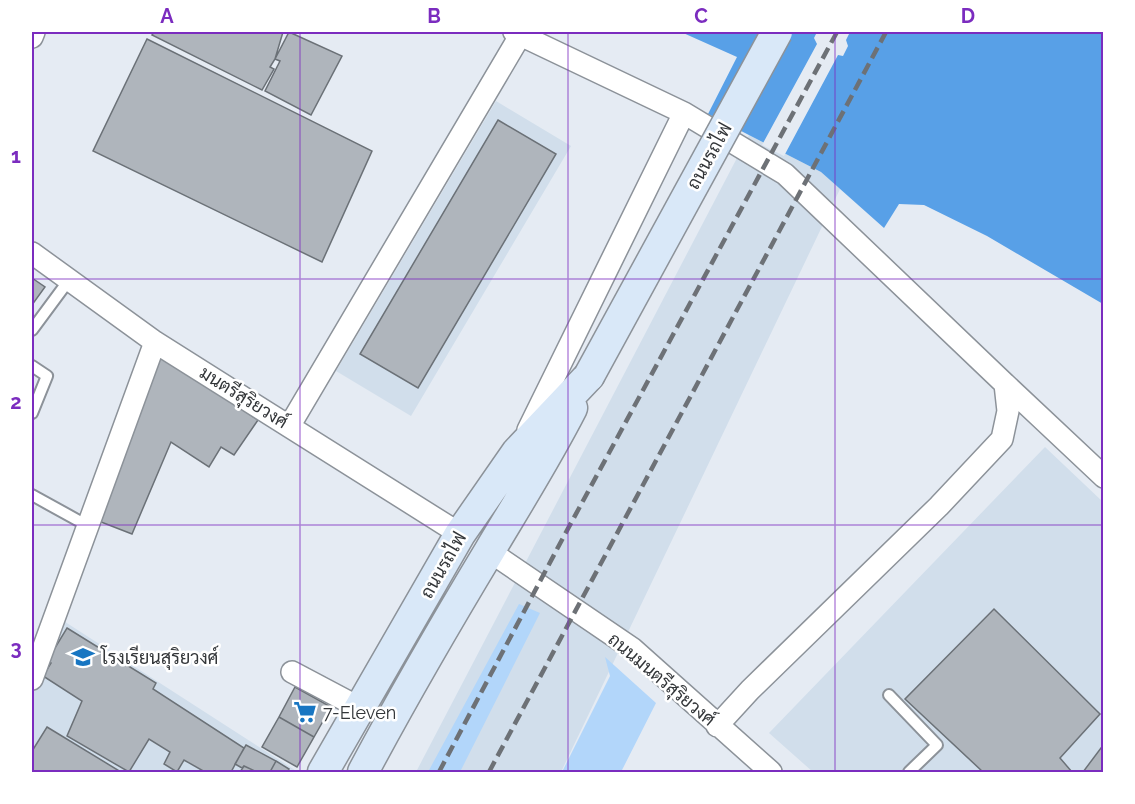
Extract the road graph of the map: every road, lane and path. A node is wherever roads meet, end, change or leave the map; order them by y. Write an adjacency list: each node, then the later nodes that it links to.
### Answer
1 (34, 32): 4 (street)
2 (777, 32): 11 (main road, ถนนรถไฟ, bridge)
3 (518, 33): 5 (street); 14 (street)
4 (32, 37)
5 (684, 113): 12 (street); 15 (street)
6 (32, 254): 7 (street, มนตรีสุริยวงศ์)
7 (69, 280): 8 (lane); 9 (street, มนตรีสุริยวงศ์)
8 (32, 330)
9 (155, 342): 14 (street, มนตรีสุริยวงศ์); 18 (street)
10 (32, 366): 13 (lane)
11 (589, 376): 15 (main road, ถนนรถไฟ); 20 (main road, ถนนรถไฟ)
12 (1005, 384): 16 (street); 25 (street)
13 (32, 413)
14 (290, 425): 19 (street, มนตรีสุริยวงศ์)
15 (517, 452): 19 (main road, ถนนรถไฟ)
16 (1104, 477)
17 (32, 495): 18 (lane)
18 (88, 526): 22 (street)
19 (460, 534): 24 (main road, ถนนรถไฟ)
20 (489, 551): 25 (street, ถนนมนตรีสุริยวงศ์); 27 (main road, ถนนรถไฟ)
21 (291, 672): 24 (street)
22 (32, 678)
23 (889, 695): 29 (lane)
24 (360, 708): 26 (main road, ถนนรถไฟ)
25 (717, 726): 28 (street, ถนนมนตรีสุริยวงศ์)
26 (323, 772)
27 (363, 772)
28 (771, 772)
29 (909, 772)

